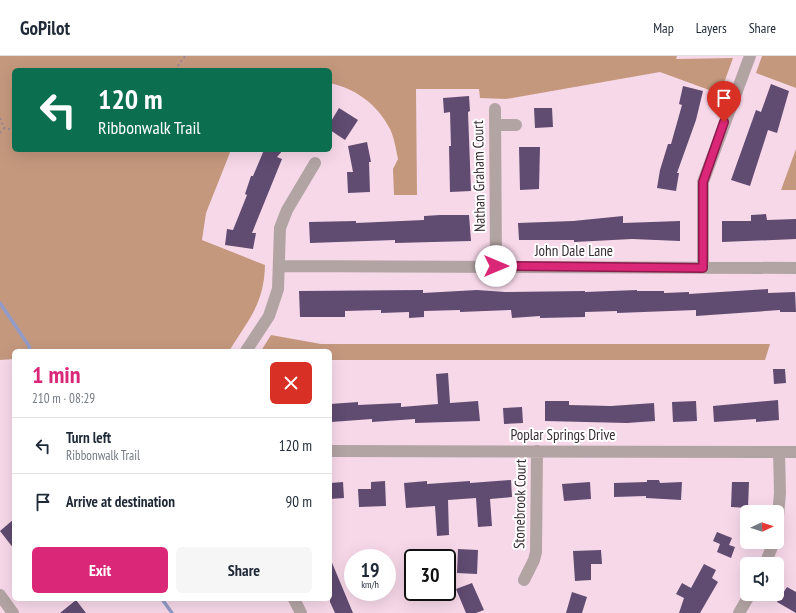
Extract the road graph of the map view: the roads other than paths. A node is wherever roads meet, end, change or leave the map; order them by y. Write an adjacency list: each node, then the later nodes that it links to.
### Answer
1 (750, 56): 8 (street)
2 (495, 110): 3 (street, Nathan Graham Court)
3 (495, 125): 4 (street); 7 (street, Nathan Graham Court)
4 (516, 125)
5 (315, 163): 6 (street)
6 (280, 266): 7 (street, John Dale Lane); 10 (street)
7 (496, 266): 8 (street, John Dale Lane)
8 (703, 268): 9 (street, John Dale Lane)
9 (796, 268)
10 (247, 349)
11 (332, 451): 12 (street, Poplar Springs Drive)
12 (537, 451): 13 (street, Poplar Springs Drive); 16 (street, Stonebrook Court)
13 (780, 452): 14 (street, Poplar Springs Drive); 15 (street)
14 (796, 452)
15 (779, 505)
16 (524, 580)
17 (0, 595): 20 (street)
18 (295, 601): 21 (street)
19 (746, 601): 22 (street)
20 (13, 613)
21 (301, 613)
22 (739, 613)

